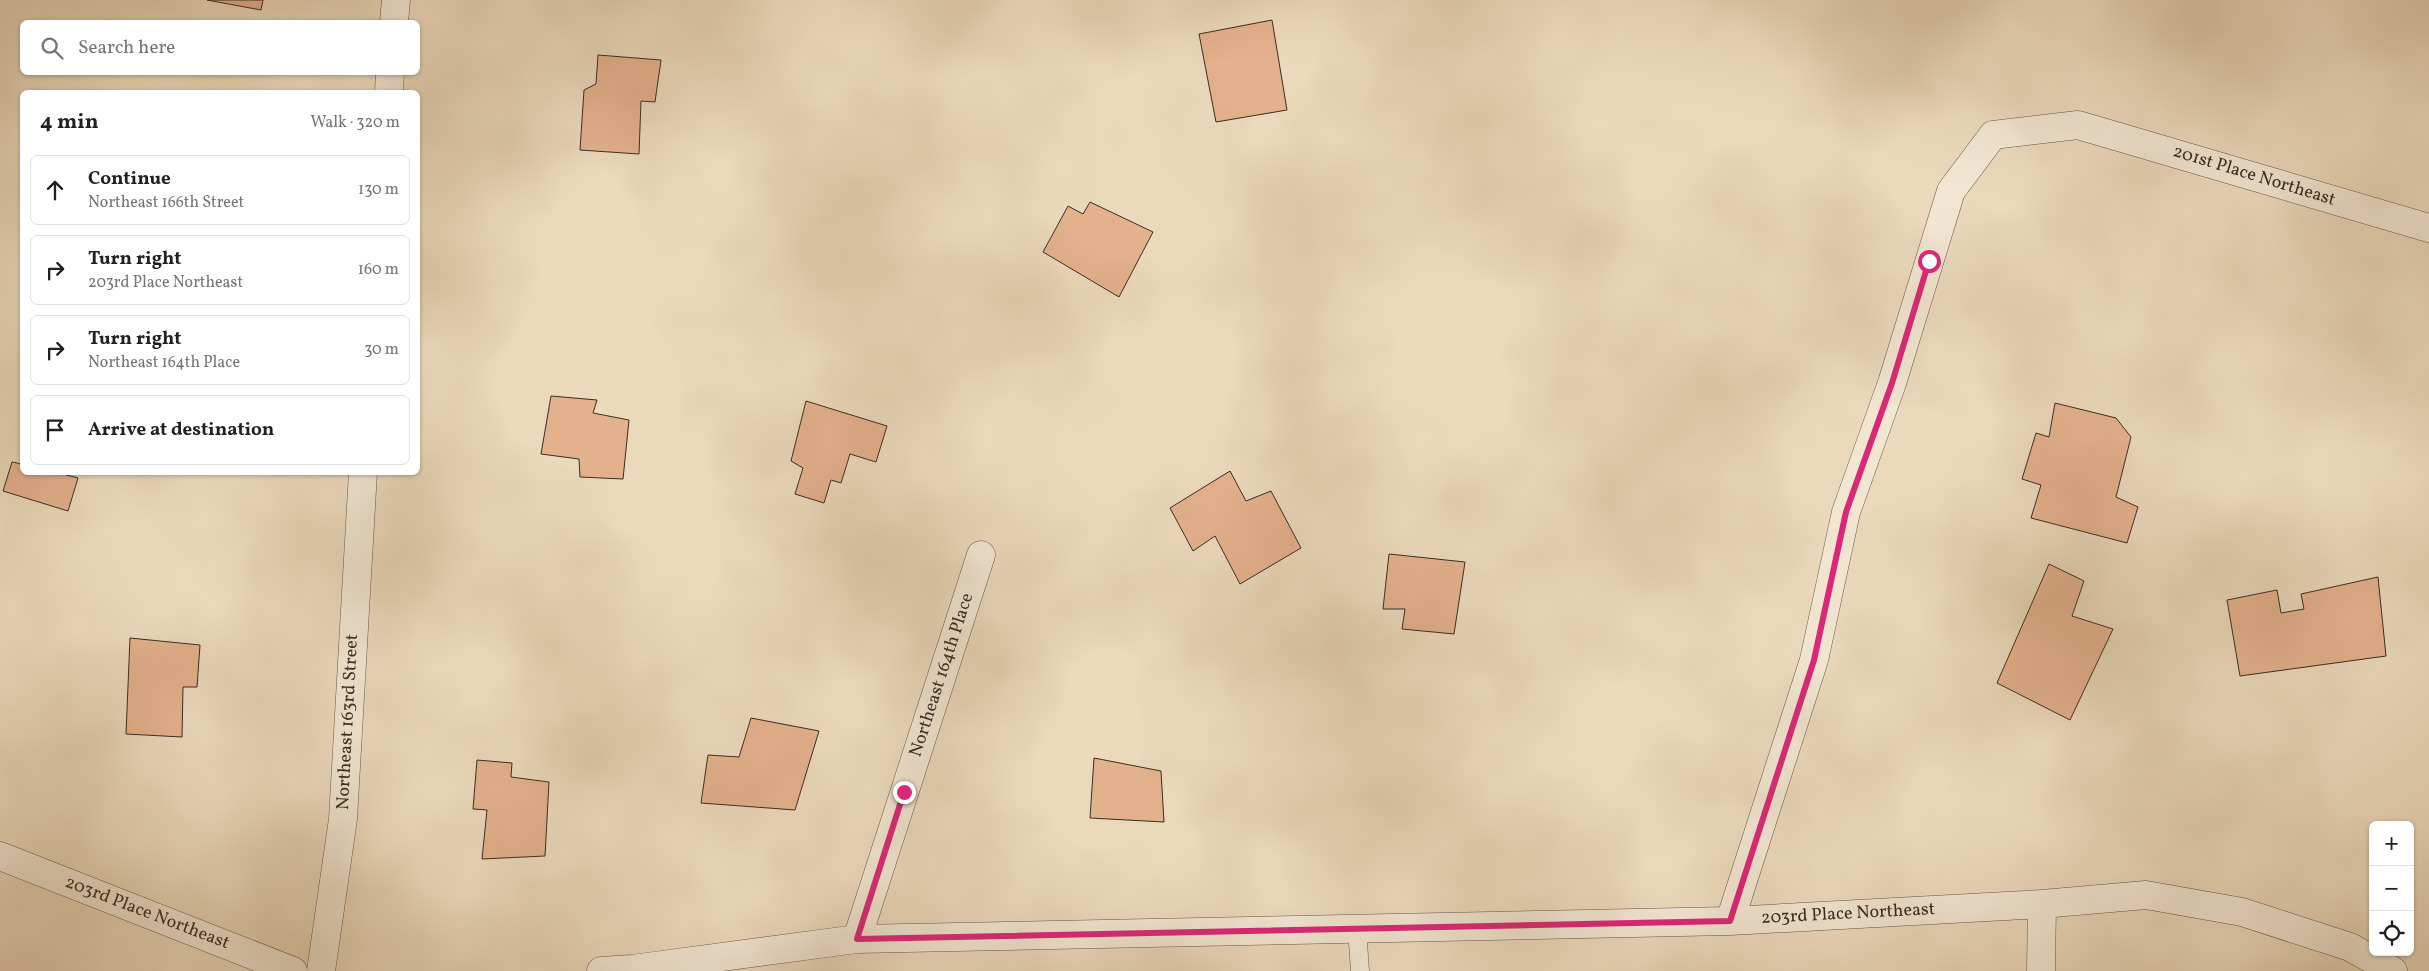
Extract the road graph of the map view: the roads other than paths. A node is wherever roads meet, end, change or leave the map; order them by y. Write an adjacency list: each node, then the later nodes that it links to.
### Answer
1 (396, 0): 2 (street)
2 (394, 20)
3 (390, 75): 4 (street)
4 (389, 90)
5 (2429, 228): 10 (street, 201st Place Northeast)
6 (363, 475): 14 (street, Northeast 163rd Street)
7 (981, 555): 12 (street, Northeast 164th Place)
8 (0, 856): 13 (street, 203rd Place Northeast)
9 (2042, 904): 10 (street, 203rd Place Northeast); 17 (street); 18 (street, 203rd Place Northeast)
10 (1730, 921): 11 (street, 203rd Place Northeast)
11 (1357, 928): 12 (street, 203rd Place Northeast); 16 (lane)
12 (857, 939): 15 (street, 203rd Place Northeast)
13 (294, 971)
14 (321, 971)
15 (602, 971)
16 (1360, 971)
17 (2041, 971)
18 (2393, 971)

